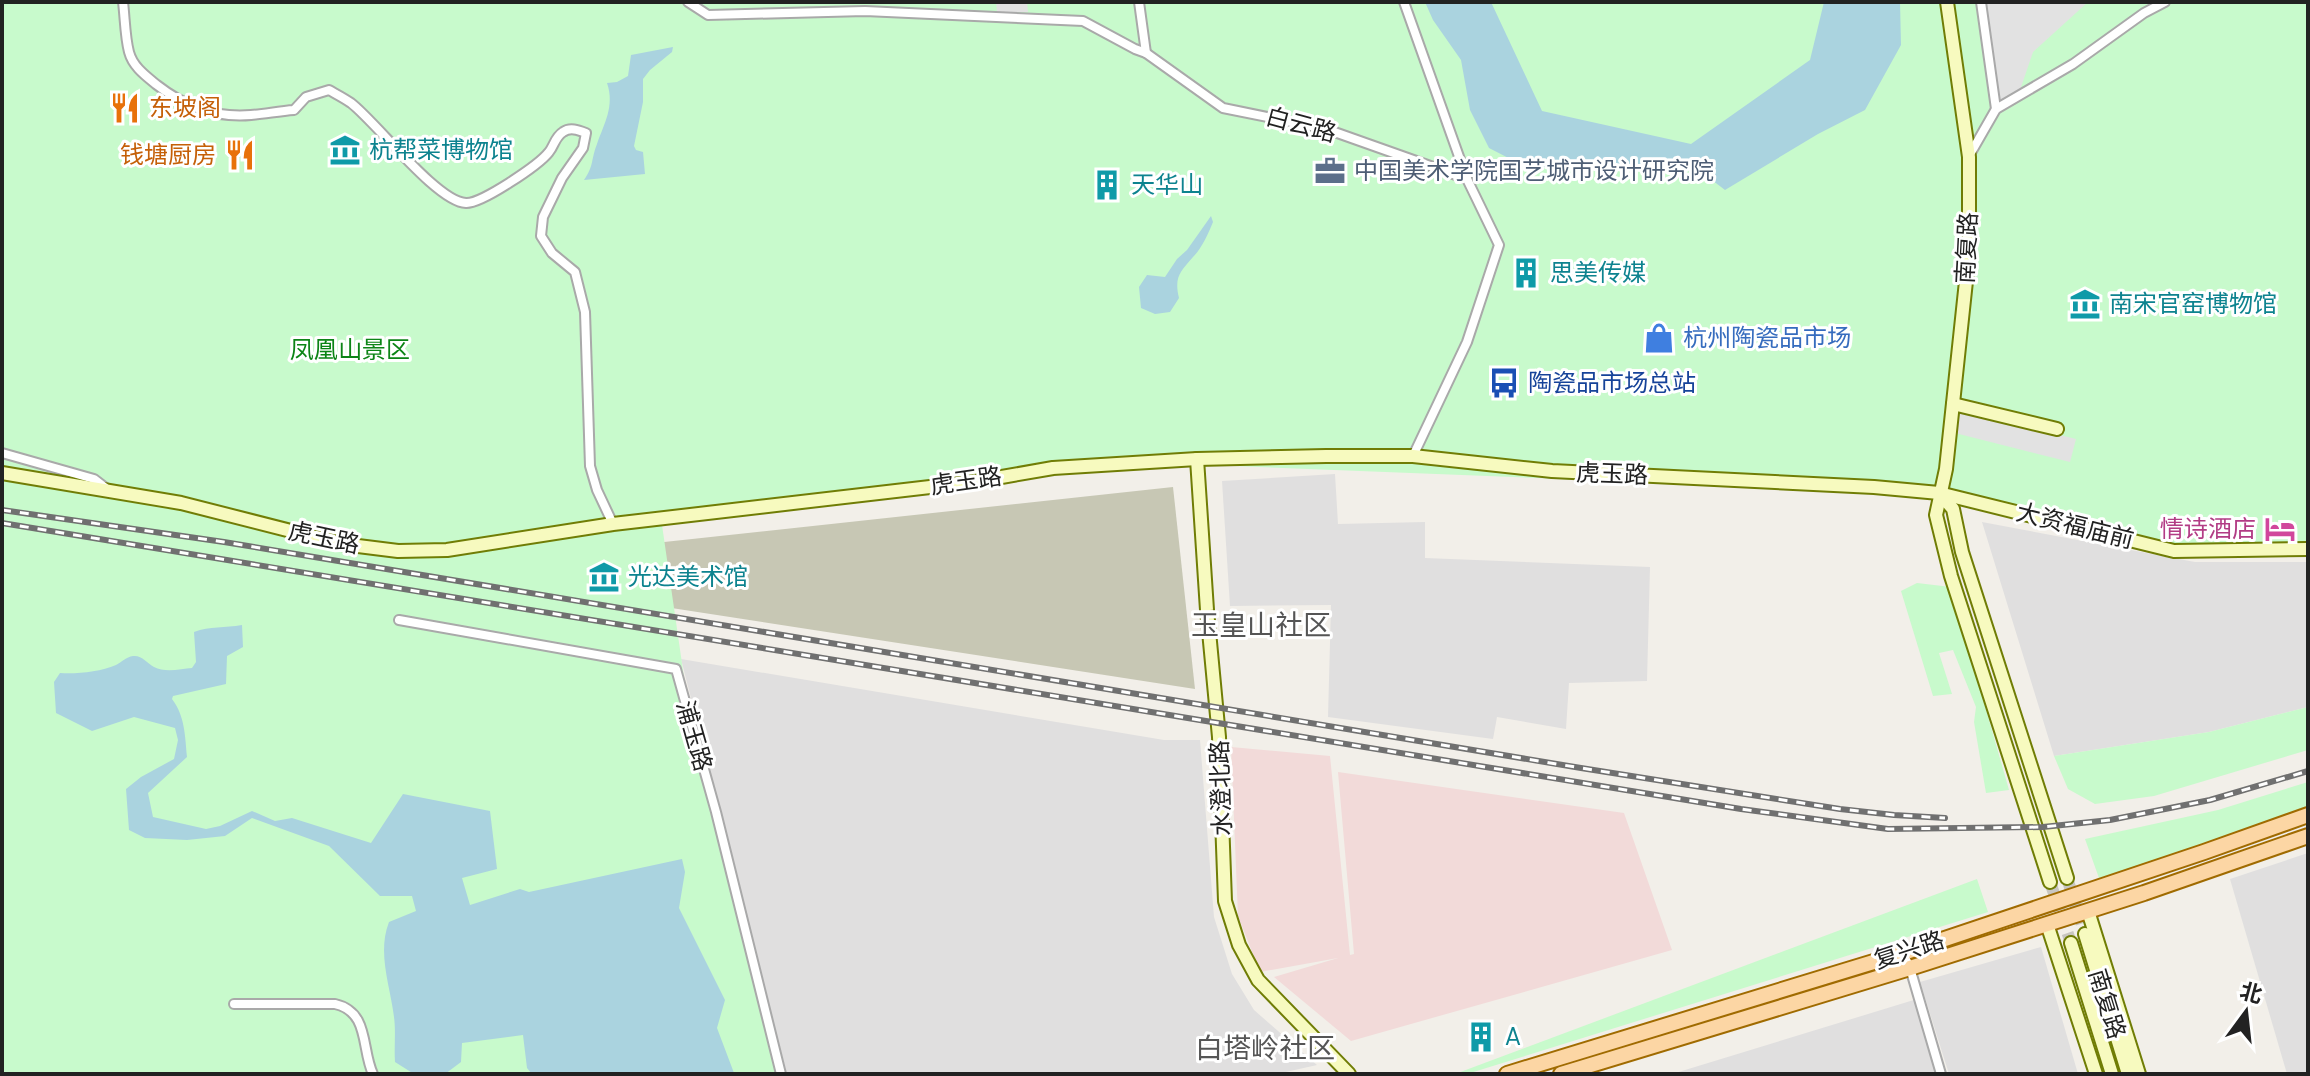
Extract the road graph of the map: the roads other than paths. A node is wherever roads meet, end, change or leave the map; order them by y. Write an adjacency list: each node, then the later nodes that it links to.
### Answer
1 (123, 2): 20 (street)
2 (688, 2): 8 (street, 白云路)
3 (1139, 2): 8 (street)
4 (1404, 2): 11 (street)
5 (1947, 2): 10 (street, 南复路)
6 (1981, 2): 9 (street)
7 (2165, 2): 9 (street)
8 (1146, 53): 11 (street, 白云路)
9 (1996, 109): 10 (street)
10 (1969, 157): 12 (street, 南复路)
11 (1467, 179): 15 (street)
12 (1953, 404): 13 (street); 19 (street, 南复路)
13 (2057, 429)
14 (2, 453): 18 (street)
15 (1413, 456): 16 (street, 虎玉路); 19 (street, 虎玉路)
16 (1197, 459): 20 (street, 虎玉路); 36 (street, 水澄北路)
17 (2, 473): 18 (street, 虎玉路)
18 (111, 492): 20 (street, 虎玉路)
19 (1939, 493): 21 (street, 大资福庙前); 25 (street); 26 (street, 南复路)
20 (613, 524)
21 (2308, 549)
22 (399, 620): 35 (street, 浦玉路)
23 (2308, 815): 31 (main road, 复兴路)
24 (2308, 836): 27 (main road, 复兴路)
25 (2067, 878)
26 (2050, 882)
27 (2088, 911): 28 (main road, 复兴路); 43 (street)
28 (2047, 924): 32 (main road, 复兴路); 40 (street)
29 (2085, 934): 42 (street, 南复路)
30 (2071, 943): 41 (street, 南复路)
31 (1903, 953): 32 (street); 37 (main road, 复兴路)
32 (1910, 968): 38 (main road, 复兴路); 39 (street)
33 (234, 1004): 34 (street)
34 (373, 1074)
35 (781, 1074)
36 (1349, 1074)
37 (1507, 1074)
38 (1561, 1074)
39 (1941, 1074)
40 (2096, 1074)
41 (2112, 1074)
42 (2128, 1074)
43 (2139, 1074)

